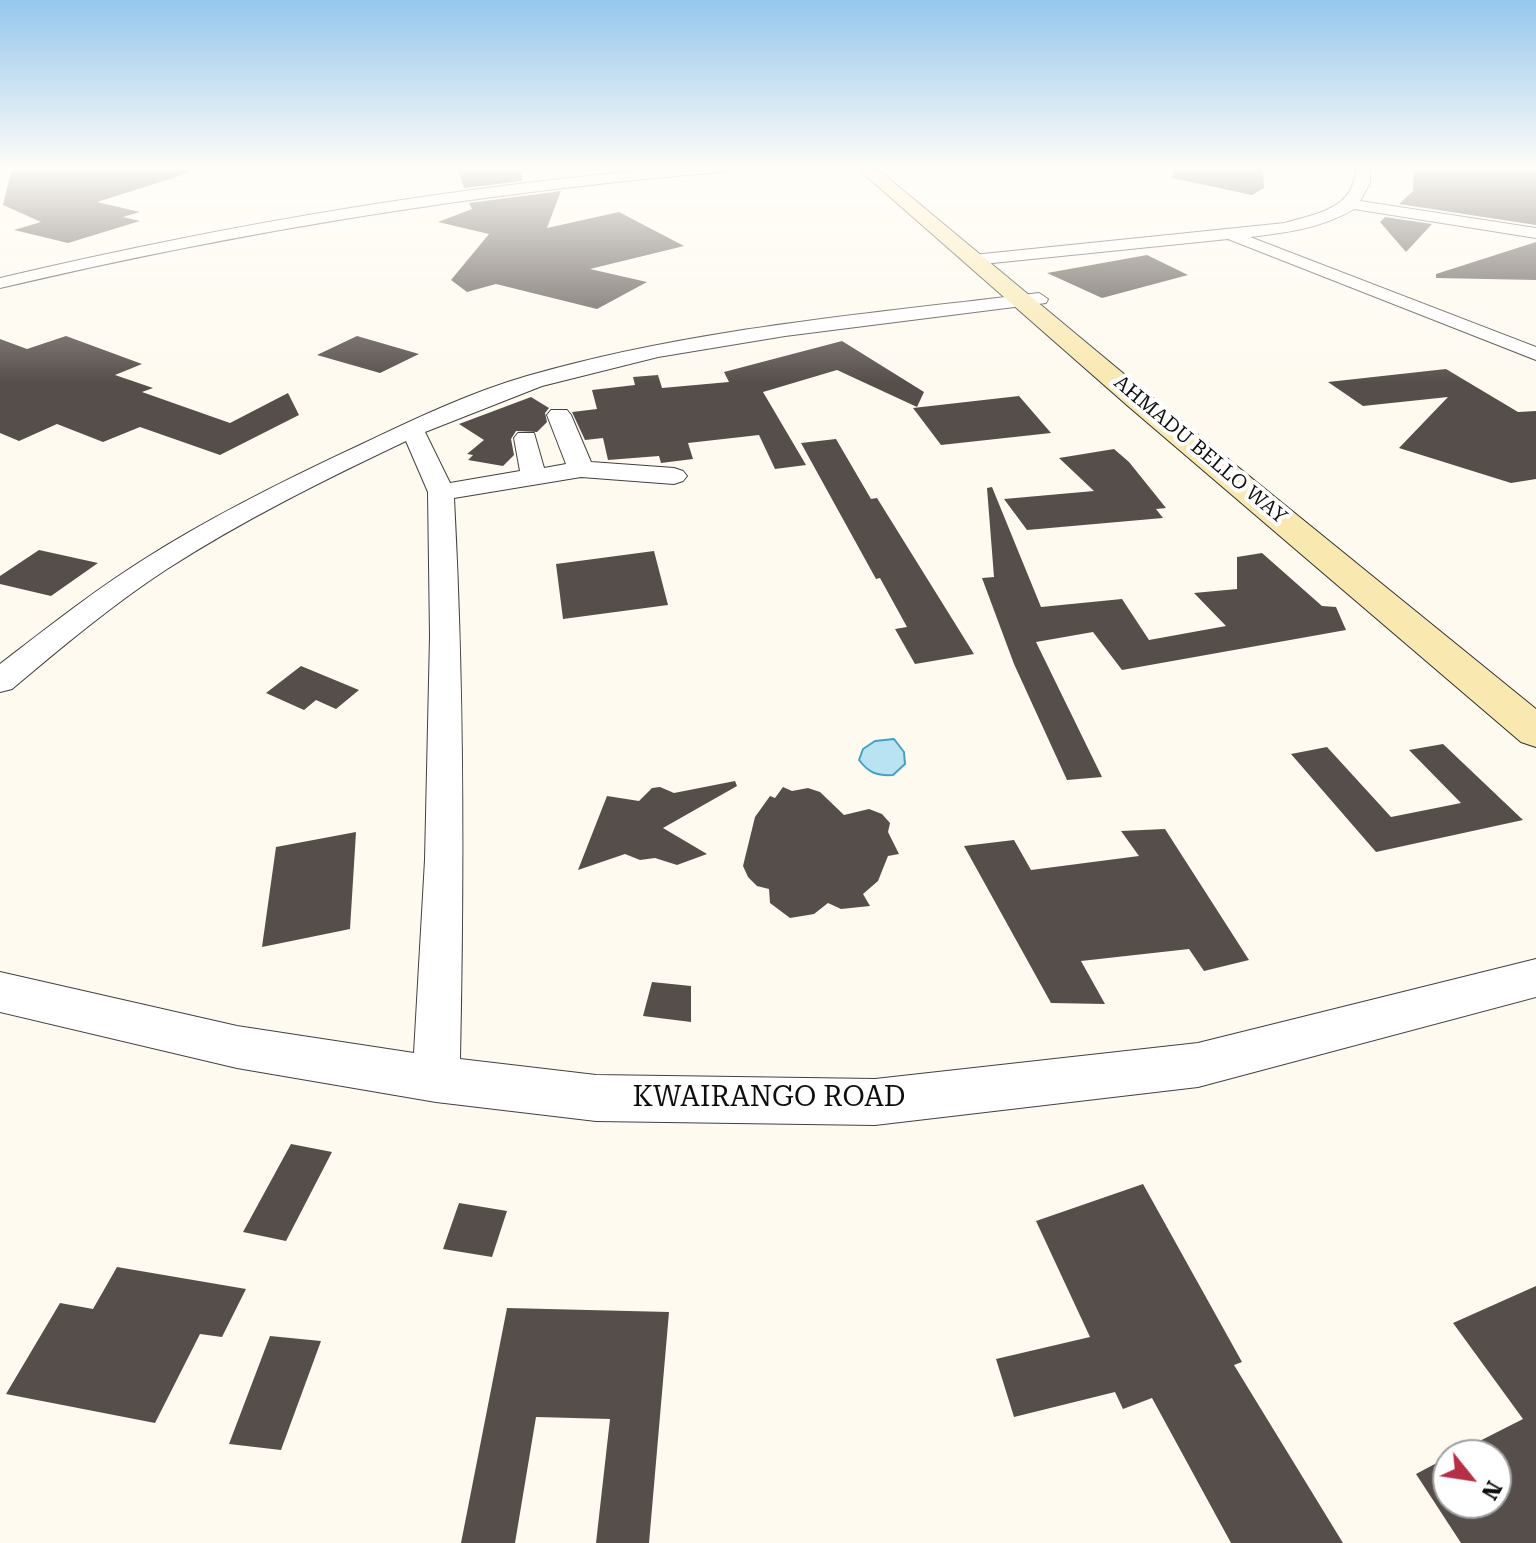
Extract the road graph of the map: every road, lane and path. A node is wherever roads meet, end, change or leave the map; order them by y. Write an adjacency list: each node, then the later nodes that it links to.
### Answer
1 (189, 239): 7 (street)
2 (957, 239): 6 (main road, AHMADU BELLO WAY)
3 (960, 239): 6 (main road, AHMADU BELLO WAY)
4 (1191, 239): 6 (street)
5 (1243, 239): 9 (street)
6 (982, 259): 8 (main road, AHMADU BELLO WAY)
7 (0, 283)
8 (1030, 300): 11 (street); 18 (main road, AHMADU BELLO WAY); 19 (main road, AHMADU BELLO WAY)
9 (1536, 354)
10 (559, 415): 13 (street)
11 (412, 429): 16 (street); 17 (street)
12 (526, 438): 14 (street)
13 (581, 469): 14 (street); 15 (street)
14 (533, 476): 16 (street)
15 (674, 476)
16 (441, 492): 22 (street)
17 (0, 681)
18 (1536, 696)
19 (1536, 732)
20 (1536, 978): 22 (street, KWAIRANGO ROAD)
21 (0, 992): 22 (street, KWAIRANGO ROAD)
22 (436, 1079)

